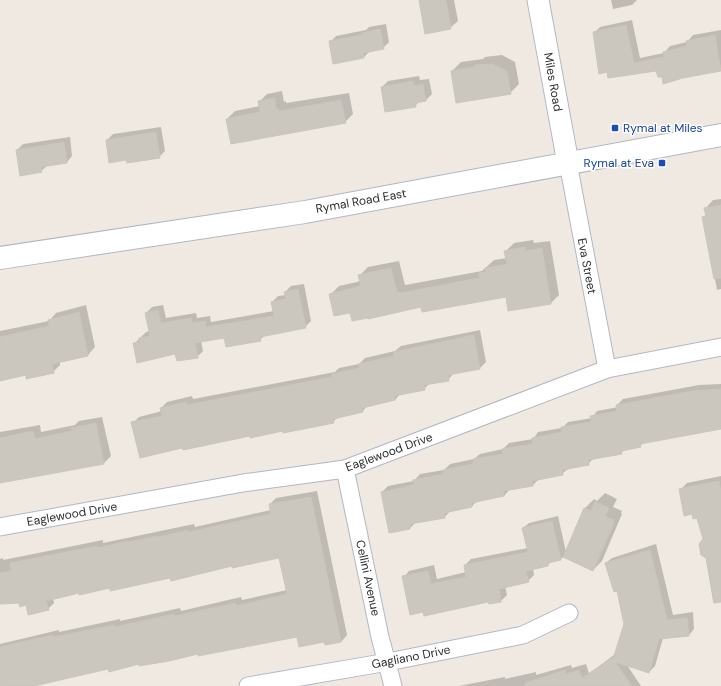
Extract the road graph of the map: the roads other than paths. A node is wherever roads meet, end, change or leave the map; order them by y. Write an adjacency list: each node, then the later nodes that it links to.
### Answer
1 (538, 0): 3 (street, Miles Road)
2 (721, 135): 3 (main road, Rymal Road East)
3 (568, 164): 4 (main road, Rymal Road East); 6 (street, Eva Street)
4 (0, 258)
5 (721, 347): 6 (street, Eaglewood Drive)
6 (607, 369): 7 (street, Eaglewood Drive)
7 (345, 469): 8 (street, Eaglewood Drive); 10 (street, Cellini Avenue)
8 (0, 527)
9 (569, 613): 10 (street, Gagliano Drive)
10 (388, 662): 11 (street, Gagliano Drive); 12 (street, Cellini Avenue)
11 (248, 686)
12 (393, 686)

